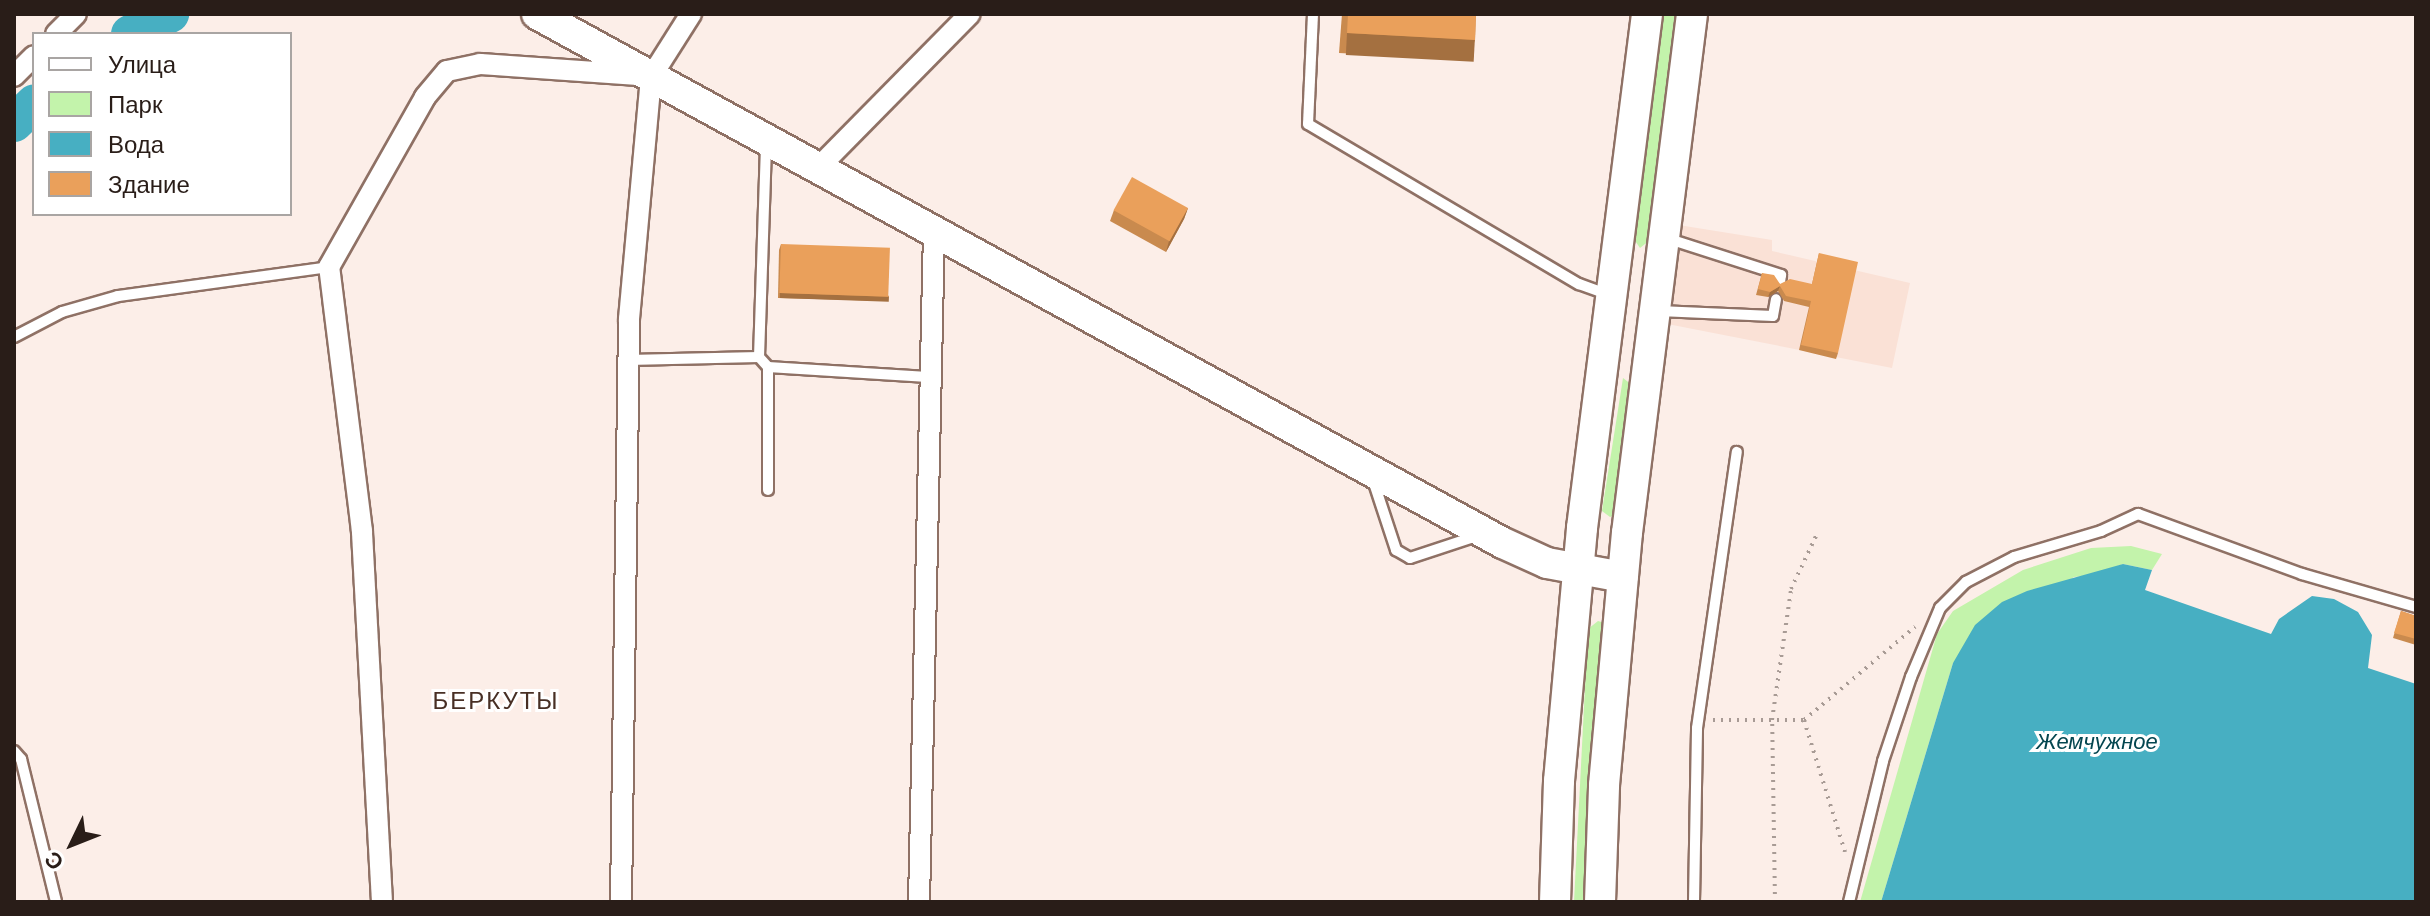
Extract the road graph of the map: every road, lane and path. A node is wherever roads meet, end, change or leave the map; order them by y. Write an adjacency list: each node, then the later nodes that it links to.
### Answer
1 (76, 14): 8 (street)
2 (537, 14): 11 (main road)
3 (691, 14): 11 (street)
4 (970, 14): 13 (street)
5 (1313, 14): 18 (lane)
6 (1647, 14): 18 (main road)
7 (1692, 14): 15 (main road)
8 (58, 32)
9 (32, 58): 10 (street)
10 (14, 76)
11 (651, 77): 12 (main road); 16 (street); 23 (street)
12 (767, 140): 13 (main road); 22 (lane)
13 (818, 168): 14 (main road)
14 (934, 232): 25 (street); 27 (main road)
15 (1664, 237): 17 (lane); 20 (main road)
16 (329, 267): 21 (lane); 41 (street)
17 (1780, 282)
18 (1610, 295): 20 (main road); 31 (main road)
19 (1776, 299): 20 (lane)
20 (1654, 306): 32 (main road)
21 (14, 337)
22 (759, 357): 23 (lane); 24 (lane)
23 (628, 360): 42 (street)
24 (768, 367): 25 (lane); 28 (lane)
25 (928, 377): 43 (street)
26 (1737, 452): 35 (lane)
27 (1370, 470): 29 (main road); 29 (lane)
28 (768, 490)
29 (1485, 533): 31 (main road)
30 (1816, 536): 36 (path)
31 (1578, 571): 32 (main road); 44 (main road)
32 (1623, 577): 45 (main road)
33 (1945, 603): 34 (lane); 37 (path); 39 (lane)
34 (2416, 607)
35 (1698, 720): 36 (path); 46 (lane)
36 (1772, 720): 37 (path); 47 (path)
37 (1804, 720): 39 (path)
38 (14, 751): 40 (lane)
39 (1854, 881): 48 (lane)
40 (56, 902)
41 (382, 902)
42 (621, 902)
43 (919, 902)
44 (1555, 902)
45 (1600, 902)
46 (1694, 902)
47 (1775, 902)
48 (1849, 902)

